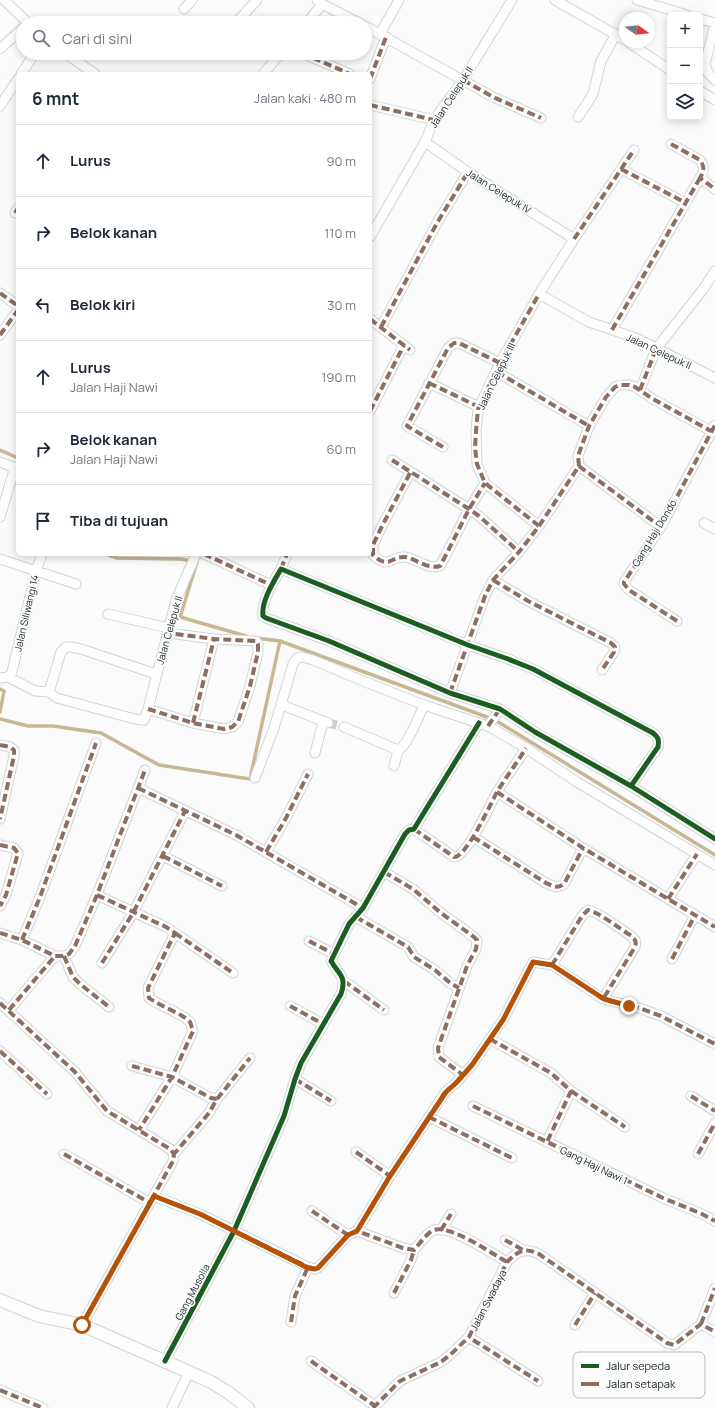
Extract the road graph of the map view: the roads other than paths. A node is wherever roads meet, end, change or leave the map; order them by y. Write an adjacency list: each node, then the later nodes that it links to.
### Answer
1 (4, 0): 11 (street)
2 (192, 0): 9 (street)
3 (257, 0): 12 (street)
4 (399, 0): 20 (street)
5 (512, 0): 34 (street, Jalan Celepuk II)
6 (555, 0): 19 (street)
7 (637, 0): 10 (street)
8 (320, 2): 13 (street); 14 (street)
9 (184, 9)
10 (677, 12)
11 (21, 16)
12 (242, 16)
13 (311, 16)
14 (346, 16)
15 (703, 20): 16 (street)
16 (715, 24): 35 (street)
17 (372, 30): 20 (street)
18 (16, 34): 23 (street)
19 (616, 34): 21 (street); 41 (street)
20 (383, 35): 33 (street); 34 (street)
21 (619, 36)
22 (637, 48): 28 (street)
23 (0, 49)
24 (31, 60): 29 (street)
25 (75, 60): 30 (street)
26 (275, 60): 31 (street)
27 (318, 60): 32 (street)
28 (667, 68)
29 (22, 72)
30 (92, 72)
31 (265, 72)
32 (345, 72)
33 (372, 72)
34 (463, 80): 42 (street); 43 (street, Jalan Celepuk II)
35 (715, 80)
36 (16, 82): 40 (street)
37 (703, 93): 38 (street)
38 (715, 100)
39 (372, 105): 43 (street)
40 (0, 106)
41 (578, 117)
42 (542, 118)
43 (434, 120): 44 (street, Jalan Celepuk II)
44 (425, 142): 48 (street, Jalan Celepuk IV); 52 (street, Jalan Celepuk II)
45 (671, 144): 49 (street)
46 (634, 150): 47 (street, Jalan Celepuk III)
47 (621, 169): 51 (street); 53 (street, Jalan Celepuk III)
48 (468, 172): 53 (street, Jalan Celepuk IV); 60 (street)
49 (700, 178): 50 (street); 51 (street)
50 (715, 189)
51 (686, 203): 61 (street)
52 (372, 234)
53 (574, 239): 56 (street, Jalan Celepuk III)
54 (715, 271): 63 (street)
55 (0, 293): 57 (street)
56 (539, 294): 61 (street, Jalan Celepuk II); 64 (street, Jalan Celepuk III)
57 (16, 305)
58 (16, 313): 62 (street)
59 (372, 320): 60 (street)
60 (381, 327): 69 (street)
61 (612, 330): 63 (street, Jalan Celepuk II)
62 (0, 335)
63 (656, 349): 65 (street, Jalan Celepuk II); 67 (street)
64 (499, 367): 66 (street); 70 (street); 78 (street, Jalan Celepuk III)
65 (715, 378)
66 (429, 382): 68 (street); 72 (street)
67 (640, 390): 70 (street); 71 (street)
68 (474, 405)
69 (372, 408)
70 (589, 426): 75 (street)
71 (713, 428): 83 (street, Gang Haji Dondo)
72 (443, 447)
73 (392, 460): 77 (street)
74 (0, 462): 76 (street)
75 (579, 466): 82 (street); 83 (street)
76 (16, 468): 80 (street)
77 (410, 473): 79 (street); 79 (street)
78 (485, 483): 79 (street); 82 (street, Jalan Celepuk III)
79 (469, 509): 85 (street)
80 (0, 517)
81 (704, 523): 84 (street)
82 (539, 526): 85 (street)
83 (661, 526): 97 (street, Gang Haji Dondo)
84 (715, 529)
85 (519, 552): 93 (street)
86 (41, 556): 92 (street, Jalan Siliwangi 14)
87 (195, 556): 98 (street, Jalan Celepuk II)
88 (208, 556): 95 (street)
89 (286, 556): 91 (street)
90 (0, 560): 92 (street)
91 (282, 569): 95 (street); 100 (street)
92 (36, 571): 94 (street); 103 (street, Jalan Siliwangi 14)
93 (493, 580): 100 (street); 101 (street)
94 (76, 584)
95 (271, 585): 105 (street)
96 (108, 614): 98 (street)
97 (677, 621)
98 (168, 631): 99 (street); 102 (street, Jalan Celepuk II)
99 (214, 639): 110 (street); 110 (street)
100 (468, 645): 105 (street); 122 (street)
101 (602, 670)
102 (156, 674): 104 (street); 108 (street, Jalan Celepuk II)
103 (7, 676): 104 (street)
104 (50, 692): 108 (street)
105 (450, 693): 109 (street)
106 (282, 705): 107 (street); 117 (street); 121 (street)
107 (424, 705): 111 (street); 116 (street)
108 (148, 709): 110 (street)
109 (499, 710): 111 (street); 122 (street)
110 (193, 722)
111 (486, 724): 115 (street); 128 (street)
112 (344, 727): 116 (street)
113 (96, 743): 150 (street)
114 (0, 745): 125 (street)
115 (526, 748): 124 (street); 134 (street)
116 (398, 750): 118 (street)
117 (315, 753)
118 (394, 766)
119 (145, 770): 123 (street)
120 (308, 774): 133 (street)
121 (254, 778)
122 (631, 786): 130 (street)
123 (138, 788): 126 (street); 140 (street)
124 (497, 792): 129 (street); 132 (street)
125 (3, 793): 127 (street)
126 (185, 811): 133 (street); 135 (street)
127 (0, 819)
128 (414, 829): 129 (street); 137 (street)
129 (473, 837): 132 (street)
130 (715, 839)
131 (0, 845): 139 (street)
132 (584, 848): 141 (street)
133 (266, 852): 143 (street)
134 (697, 854): 136 (street); 141 (street)
135 (163, 856): 138 (street); 144 (street)
136 (715, 864)
137 (384, 872): 143 (street); 159 (street)
138 (222, 886)
139 (3, 894): 142 (street)
140 (97, 895): 144 (street); 153 (street)
141 (668, 899): 145 (street)
142 (0, 906)
143 (363, 908): 146 (street)
144 (133, 913): 149 (street); 155 (street)
145 (695, 915): 147 (street); 154 (street)
146 (356, 917): 152 (street); 159 (street)
147 (715, 927)
148 (0, 933): 150 (street)
149 (175, 933): 157 (street); 173 (street)
150 (22, 940): 153 (street)
151 (309, 942): 152 (street)
152 (334, 954): 158 (street)
153 (59, 956): 163 (street); 164 (street)
154 (672, 959)
155 (102, 963)
156 (552, 965): 160 (street); 160 (street); 167 (street)
157 (233, 973)
158 (344, 981): 165 (street); 166 (street, Gang Musolla)
159 (459, 988): 172 (street)
160 (604, 999): 168 (street)
161 (0, 1004): 164 (street)
162 (290, 1006): 166 (street)
163 (109, 1007)
164 (9, 1010): 185 (street)
165 (384, 1010)
166 (323, 1024): 174 (street, Gang Musolla)
167 (490, 1038): 172 (street); 175 (street)
168 (715, 1044)
169 (0, 1051): 176 (street)
170 (250, 1058): 178 (street)
171 (132, 1066): 173 (street)
172 (463, 1075): 182 (street)
173 (172, 1077): 178 (street); 185 (street)
174 (295, 1079): 179 (street); 198 (street, Gang Musolla)
175 (571, 1091): 184 (street); 186 (street)
176 (47, 1094)
177 (691, 1096): 181 (street)
178 (217, 1099): 189 (street)
179 (331, 1101)
180 (473, 1106): 186 (street, Gang Haji Nawi 1)
181 (715, 1110)
182 (429, 1117): 191 (street); 192 (street)
183 (715, 1123): 190 (street)
184 (625, 1127)
185 (140, 1130): 189 (street)
186 (547, 1142): 196 (street, Gang Haji Nawi 1)
187 (356, 1152): 192 (street)
188 (64, 1154): 193 (street)
189 (174, 1154): 193 (street)
190 (698, 1154)
191 (512, 1158)
192 (390, 1176): 199 (street)
193 (152, 1200): 198 (street); 212 (street)
194 (312, 1211): 200 (street)
195 (451, 1214): 197 (street)
196 (715, 1221)
197 (440, 1230): 202 (street); 204 (street)
198 (234, 1231): 205 (street); 216 (street, Gang Musolla)
199 (357, 1231): 200 (street); 202 (street)
200 (348, 1235): 205 (street)
201 (505, 1240): 203 (street)
202 (414, 1250): 207 (street)
203 (525, 1251): 204 (street); 208 (street)
204 (507, 1262): 215 (street, Jalan Swadaya)
205 (308, 1268): 210 (street)
206 (715, 1288): 211 (street)
207 (394, 1293)
208 (595, 1294): 211 (street); 213 (street)
209 (0, 1300): 212 (street)
210 (292, 1322)
211 (702, 1324): 214 (street)
212 (82, 1325): 216 (street)
213 (575, 1325)
214 (715, 1332)
215 (469, 1337): 219 (street); 221 (street, Jalan Swadaya)
216 (165, 1361): 218 (street)
217 (311, 1361): 221 (street)
218 (189, 1372): 223 (street); 224 (street)
219 (538, 1381)
220 (0, 1390): 222 (street)
221 (374, 1407)
222 (43, 1408)
223 (172, 1408)
224 (248, 1408)

